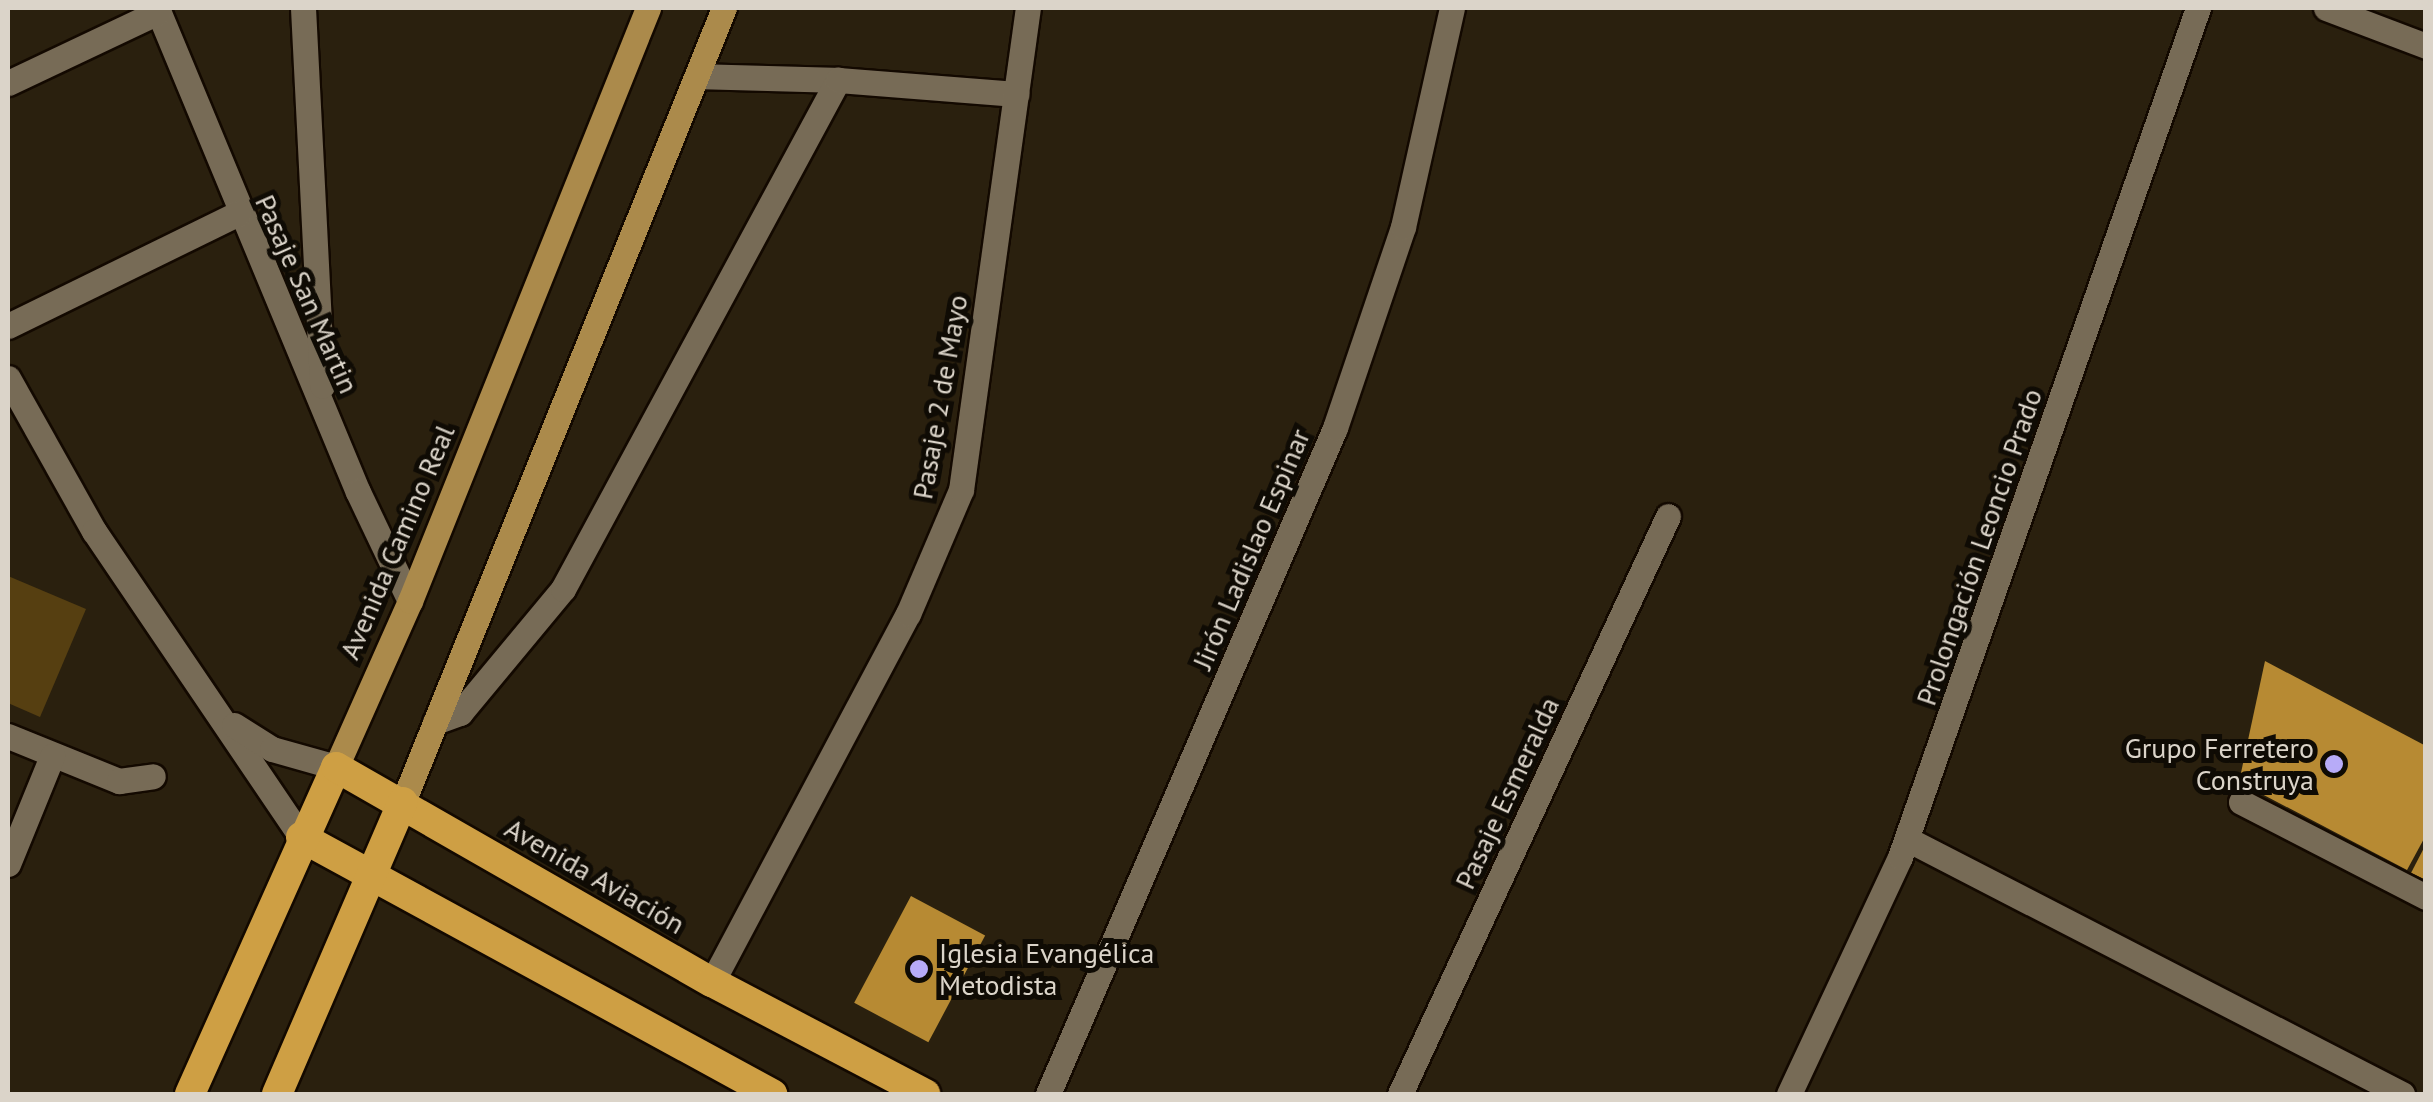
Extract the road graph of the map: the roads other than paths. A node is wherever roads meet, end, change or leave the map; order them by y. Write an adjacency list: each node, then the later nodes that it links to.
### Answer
1 (302, 8): 17 (street)
2 (648, 8): 19 (main road, Avenida Camino Real)
3 (724, 8): 10 (main road)
4 (1028, 8): 13 (street, Pasaje 2 de Mayo)
5 (1452, 8): 38 (street, Jirón Ladislao Espinar)
6 (2198, 8): 29 (street, Prolongación Leoncio Prado)
7 (2326, 8): 9 (street)
8 (158, 10): 12 (street); 14 (street, Pasaje San Martin)
9 (2426, 46)
10 (697, 76): 11 (street); 21 (main road)
11 (838, 80): 13 (street); 21 (street)
12 (8, 83)
13 (1016, 94): 33 (street, Pasaje 2 de Mayo)
14 (238, 213): 15 (street); 17 (street, Pasaje San Martin)
15 (8, 326)
16 (8, 378): 20 (street, Avenida Aviación)
17 (322, 401): 19 (street, Pasaje San Martin)
18 (1668, 516): 39 (street, Pasaje Esmeralda)
19 (410, 601): 24 (main road, Avenida Camino Real)
20 (230, 722): 24 (street, Avenida Aviación); 28 (street, Avenida Aviación)
21 (434, 722): 26 (main road)
22 (8, 736): 23 (street)
23 (52, 756): 25 (street); 30 (street)
24 (336, 767): 26 (highway, Avenida Aviación); 28 (highway, Avenida Camino Real)
25 (153, 776)
26 (404, 802): 31 (highway); 33 (highway, Avenida Aviación)
27 (2241, 802): 32 (street)
28 (302, 837): 31 (highway); 34 (highway, Avenida Camino Real)
29 (1907, 839): 40 (street, Prolongación Leoncio Prado); 41 (street)
30 (8, 864)
31 (375, 874): 35 (highway); 36 (highway)
32 (2426, 897)
33 (712, 982): 37 (highway, Avenida Aviación)
34 (190, 1094)
35 (277, 1094)
36 (772, 1094)
37 (926, 1094)
38 (1048, 1094)
39 (1400, 1094)
40 (1789, 1094)
41 (2402, 1094)

